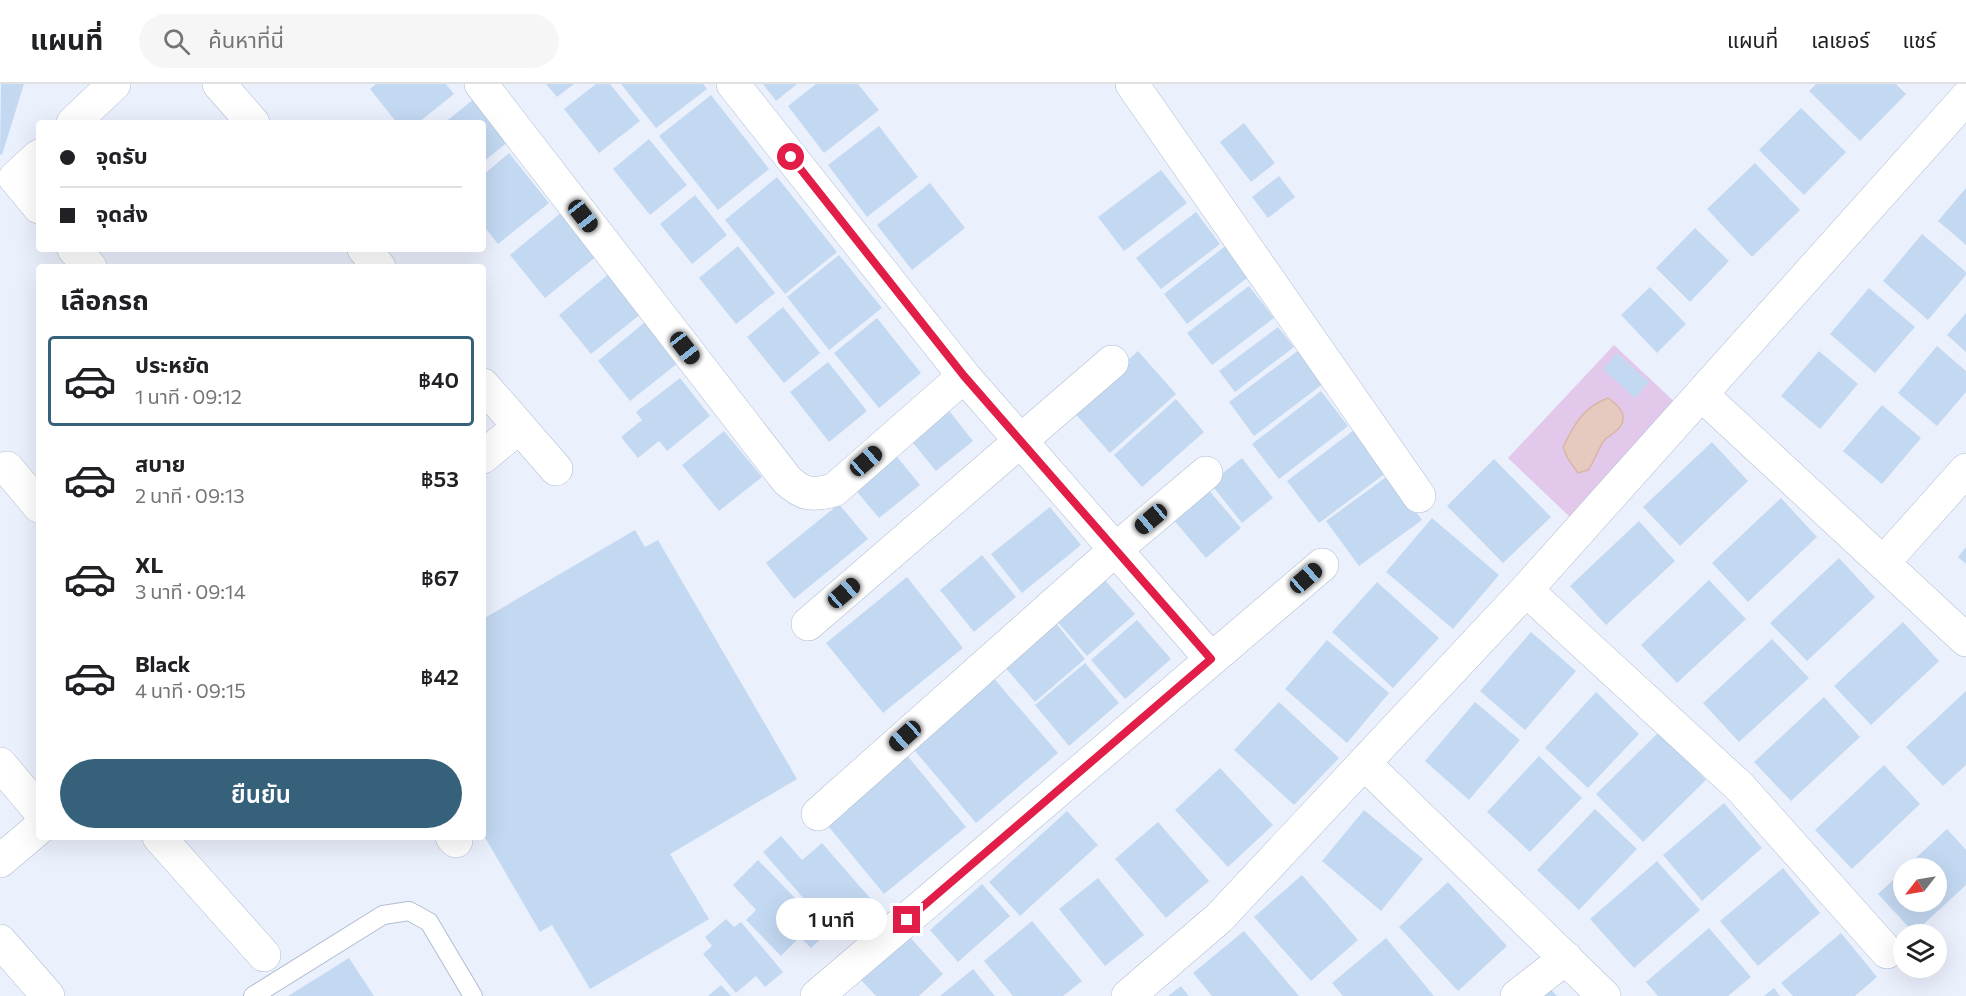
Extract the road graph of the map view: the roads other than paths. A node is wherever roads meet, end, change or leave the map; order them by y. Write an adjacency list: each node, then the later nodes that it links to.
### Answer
1 (114, 84): 7 (street)
2 (219, 84): 8 (street)
3 (481, 84): 16 (street)
4 (733, 84): 16 (street)
5 (1132, 84): 26 (street)
6 (1966, 98): 18 (street)
7 (76, 120)
8 (250, 120)
9 (36, 159): 10 (street)
10 (36, 203)
11 (77, 252): 13 (street)
12 (366, 252): 14 (street)
13 (87, 264)
14 (376, 264)
15 (1112, 362): 20 (street)
16 (964, 376): 20 (street)
17 (486, 388): 19 (street)
18 (1701, 394): 29 (street); 31 (street)
19 (519, 427): 21 (street); 23 (street)
20 (1020, 441): 28 (street); 32 (street)
21 (486, 454)
22 (7, 468): 27 (street)
23 (556, 469)
24 (1966, 470): 29 (street)
25 (1206, 473): 28 (street)
26 (1419, 496)
27 (36, 502)
28 (1115, 550): 34 (street); 38 (street)
29 (1883, 563): 33 (street)
30 (1322, 565): 34 (street)
31 (1526, 590): 36 (street); 43 (street)
32 (808, 624)
33 (1966, 640)
34 (1211, 659): 49 (street)
35 (0, 764): 37 (street)
36 (1365, 764): 45 (street); 50 (street)
37 (36, 806)
38 (818, 814)
39 (36, 831): 41 (street)
40 (162, 840): 44 (street)
41 (0, 861)
42 (0, 941): 46 (street)
43 (1887, 952)
44 (264, 955)
45 (1566, 958): 51 (street); 52 (street)
46 (48, 996)
47 (253, 996): 48 (lane)
48 (473, 996)
49 (818, 996)
50 (1128, 996)
51 (1517, 996)
52 (1604, 996)

